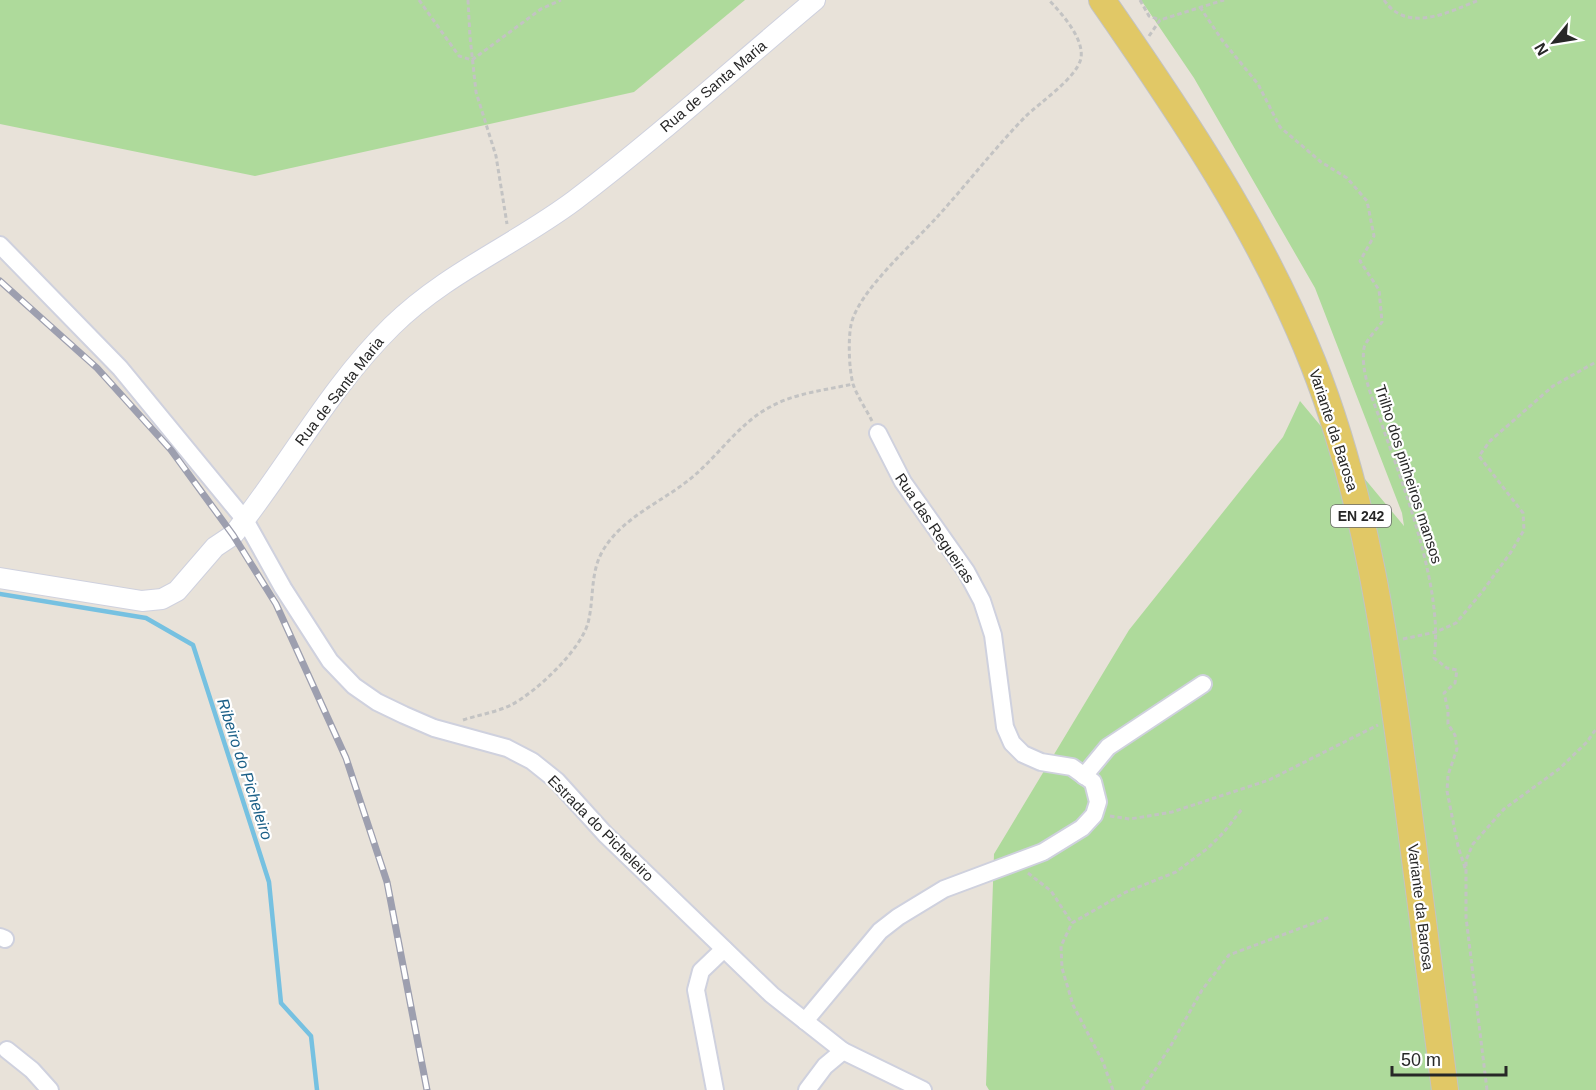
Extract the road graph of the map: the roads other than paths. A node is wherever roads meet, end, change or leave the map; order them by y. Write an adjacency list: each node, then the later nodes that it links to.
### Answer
1 (815, 0): 5 (street, Rua de Santa Maria)
2 (1102, 0): 17 (main road, Variante da Barosa / EN 242)
3 (0, 245): 5 (street, Estrada do Picheleiro)
4 (878, 433): 8 (street, Rua das Regueiras)
5 (245, 520): 6 (street, Rua de Santa Maria); 9 (street, Estrada do Picheleiro)
6 (0, 578)
7 (1203, 684): 8 (street)
8 (1084, 776): 10 (street)
9 (724, 949): 10 (street, Estrada do Picheleiro); 14 (street)
10 (804, 1021): 12 (street, Estrada do Picheleiro)
11 (7, 1050): 13 (street)
12 (843, 1051): 15 (street); 16 (street, Estrada do Picheleiro)
13 (50, 1090)
14 (715, 1090)
15 (807, 1090)
16 (923, 1090)
17 (1445, 1090)

